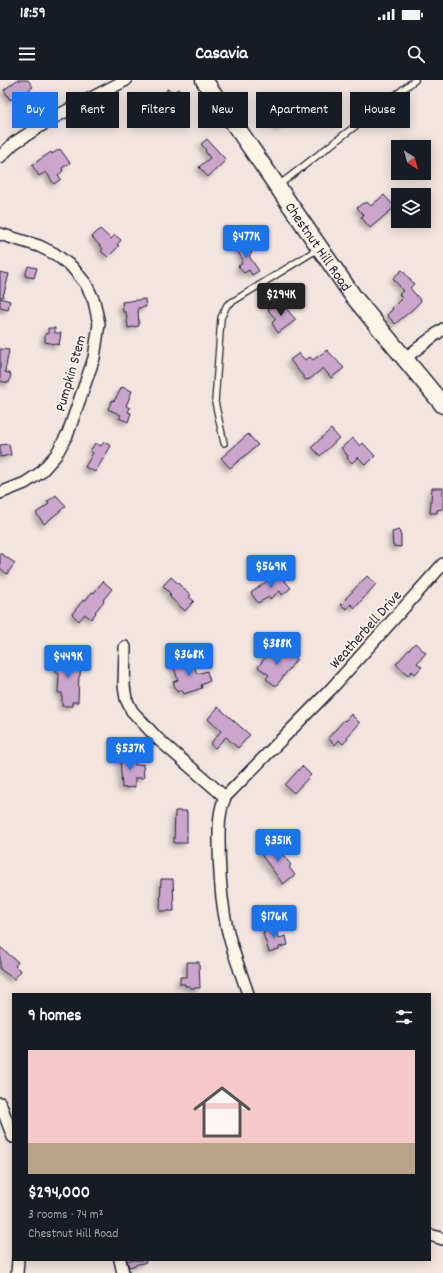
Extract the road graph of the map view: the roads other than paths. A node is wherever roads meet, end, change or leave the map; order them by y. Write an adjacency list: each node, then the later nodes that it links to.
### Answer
1 (126, 80): 4 (street)
2 (204, 80): 5 (main road, Chestnut Hill Road)
3 (415, 80): 5 (lane)
4 (0, 157)
5 (277, 187): 7 (main road, Chestnut Hill Road)
6 (0, 234): 12 (street, Pumpkin Stem)
7 (320, 248): 9 (main road, Chestnut Hill Road); 11 (lane)
8 (443, 329): 9 (street)
9 (404, 359): 10 (main road, Chestnut Hill Road)
10 (443, 405)
11 (224, 443)
12 (0, 493)
13 (443, 564): 15 (street, Weatherbell Drive)
14 (125, 648): 15 (street)
15 (225, 797): 16 (street, Weatherbell Drive)
16 (248, 993)
17 (0, 1103): 18 (street)
18 (12, 1135)
19 (431, 1235): 20 (street)
20 (443, 1239)
21 (18, 1261): 23 (street)
22 (120, 1261): 24 (street)
23 (17, 1273)
24 (123, 1273)

